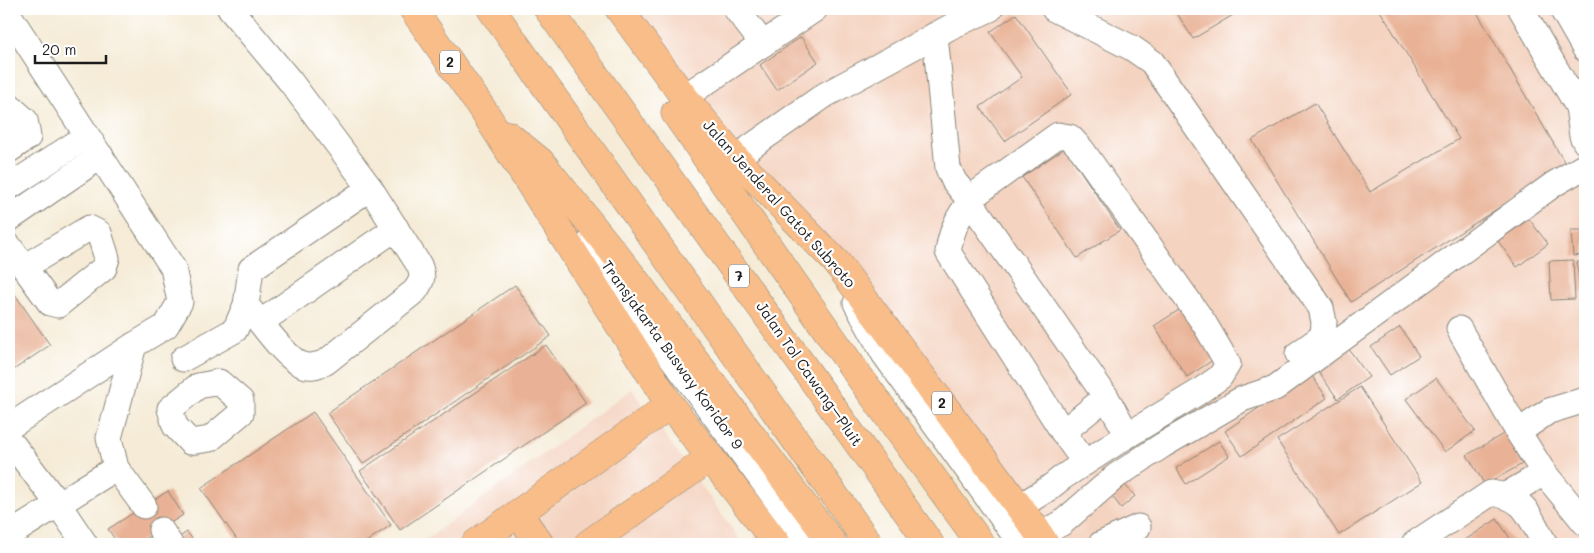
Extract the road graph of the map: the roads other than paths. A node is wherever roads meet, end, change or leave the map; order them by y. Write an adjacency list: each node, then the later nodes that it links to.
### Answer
1 (230, 9): 30 (street)
2 (413, 9): 21 (main road, 2)
3 (491, 9): 72 (main road)
4 (548, 9): 73 (main road, Jalan Tol Cawang–Pluit / 7)
5 (598, 9): 74 (main road)
6 (619, 9): 19 (main road, Jalan Jenderal Gatot Subroto / 2)
7 (736, 9): 17 (street)
8 (815, 9): 17 (street)
9 (990, 9): 16 (street)
10 (1054, 9): 44 (street)
11 (1521, 9): 23 (street)
12 (1562, 9): 18 (street)
13 (1578, 9): 15 (street)
14 (9, 15): 22 (street)
15 (1585, 21)
16 (935, 36): 26 (street); 31 (street)
17 (763, 44): 19 (street)
18 (1585, 49)
19 (684, 98): 26 (main road, Jalan Jenderal Gatot Subroto / 2)
20 (9, 106): 24 (street)
21 (486, 116): 27 (main road); 46 (main road, 2)
22 (87, 136): 25 (street); 29 (street)
23 (1584, 138)
24 (9, 150)
25 (101, 156): 32 (street); 38 (street)
26 (735, 158): 35 (main road, Jalan Jenderal Gatot Subroto / 2)
27 (541, 162): 70 (street, Transjakarta Busway Koridor 9); 71 (main road)
28 (1585, 166): 44 (street)
29 (9, 187)
30 (370, 188): 33 (street); 37 (street)
31 (970, 201): 43 (street); 48 (street); 50 (street)
32 (9, 219)
33 (396, 228): 37 (street); 37 (street)
34 (9, 246): 36 (street)
35 (837, 263): 59 (main road, Jalan Jenderal Gatot Subroto / 2); 64 (street)
36 (24, 267)
37 (254, 313): 41 (street)
38 (166, 326): 40 (street); 41 (street)
39 (1459, 329): 49 (street)
40 (134, 345): 47 (street); 54 (street)
41 (183, 359): 42 (street)
42 (198, 386)
43 (1106, 397): 48 (street); 50 (street)
44 (1242, 399): 64 (street)
45 (1585, 400): 49 (street)
46 (670, 405): 52 (main road, 2); 60 (main road)
47 (9, 427)
48 (1063, 432): 53 (street)
49 (1518, 432): 55 (street)
50 (1128, 435): 53 (street)
51 (9, 446): 57 (street)
52 (710, 458): 68 (main road); 69 (main road, 2)
53 (1085, 463): 59 (street)
54 (116, 468): 57 (street); 58 (street)
55 (1544, 473): 56 (street); 61 (street)
56 (1506, 495): 76 (street); 77 (street)
57 (58, 504): 63 (street); 65 (street)
58 (144, 506)
59 (1019, 507): 64 (main road, Jalan Jenderal Gatot Subroto / 2)
60 (518, 514): 66 (main road); 67 (main road)
61 (1585, 523)
62 (1138, 527): 75 (street)
63 (9, 535)
64 (1035, 541)
65 (85, 544)
66 (475, 544)
67 (540, 544)
68 (588, 544)
69 (777, 544)
70 (809, 544)
71 (833, 544)
72 (869, 544)
73 (930, 544)
74 (981, 544)
75 (1101, 544)
76 (1414, 544)
77 (1545, 544)

